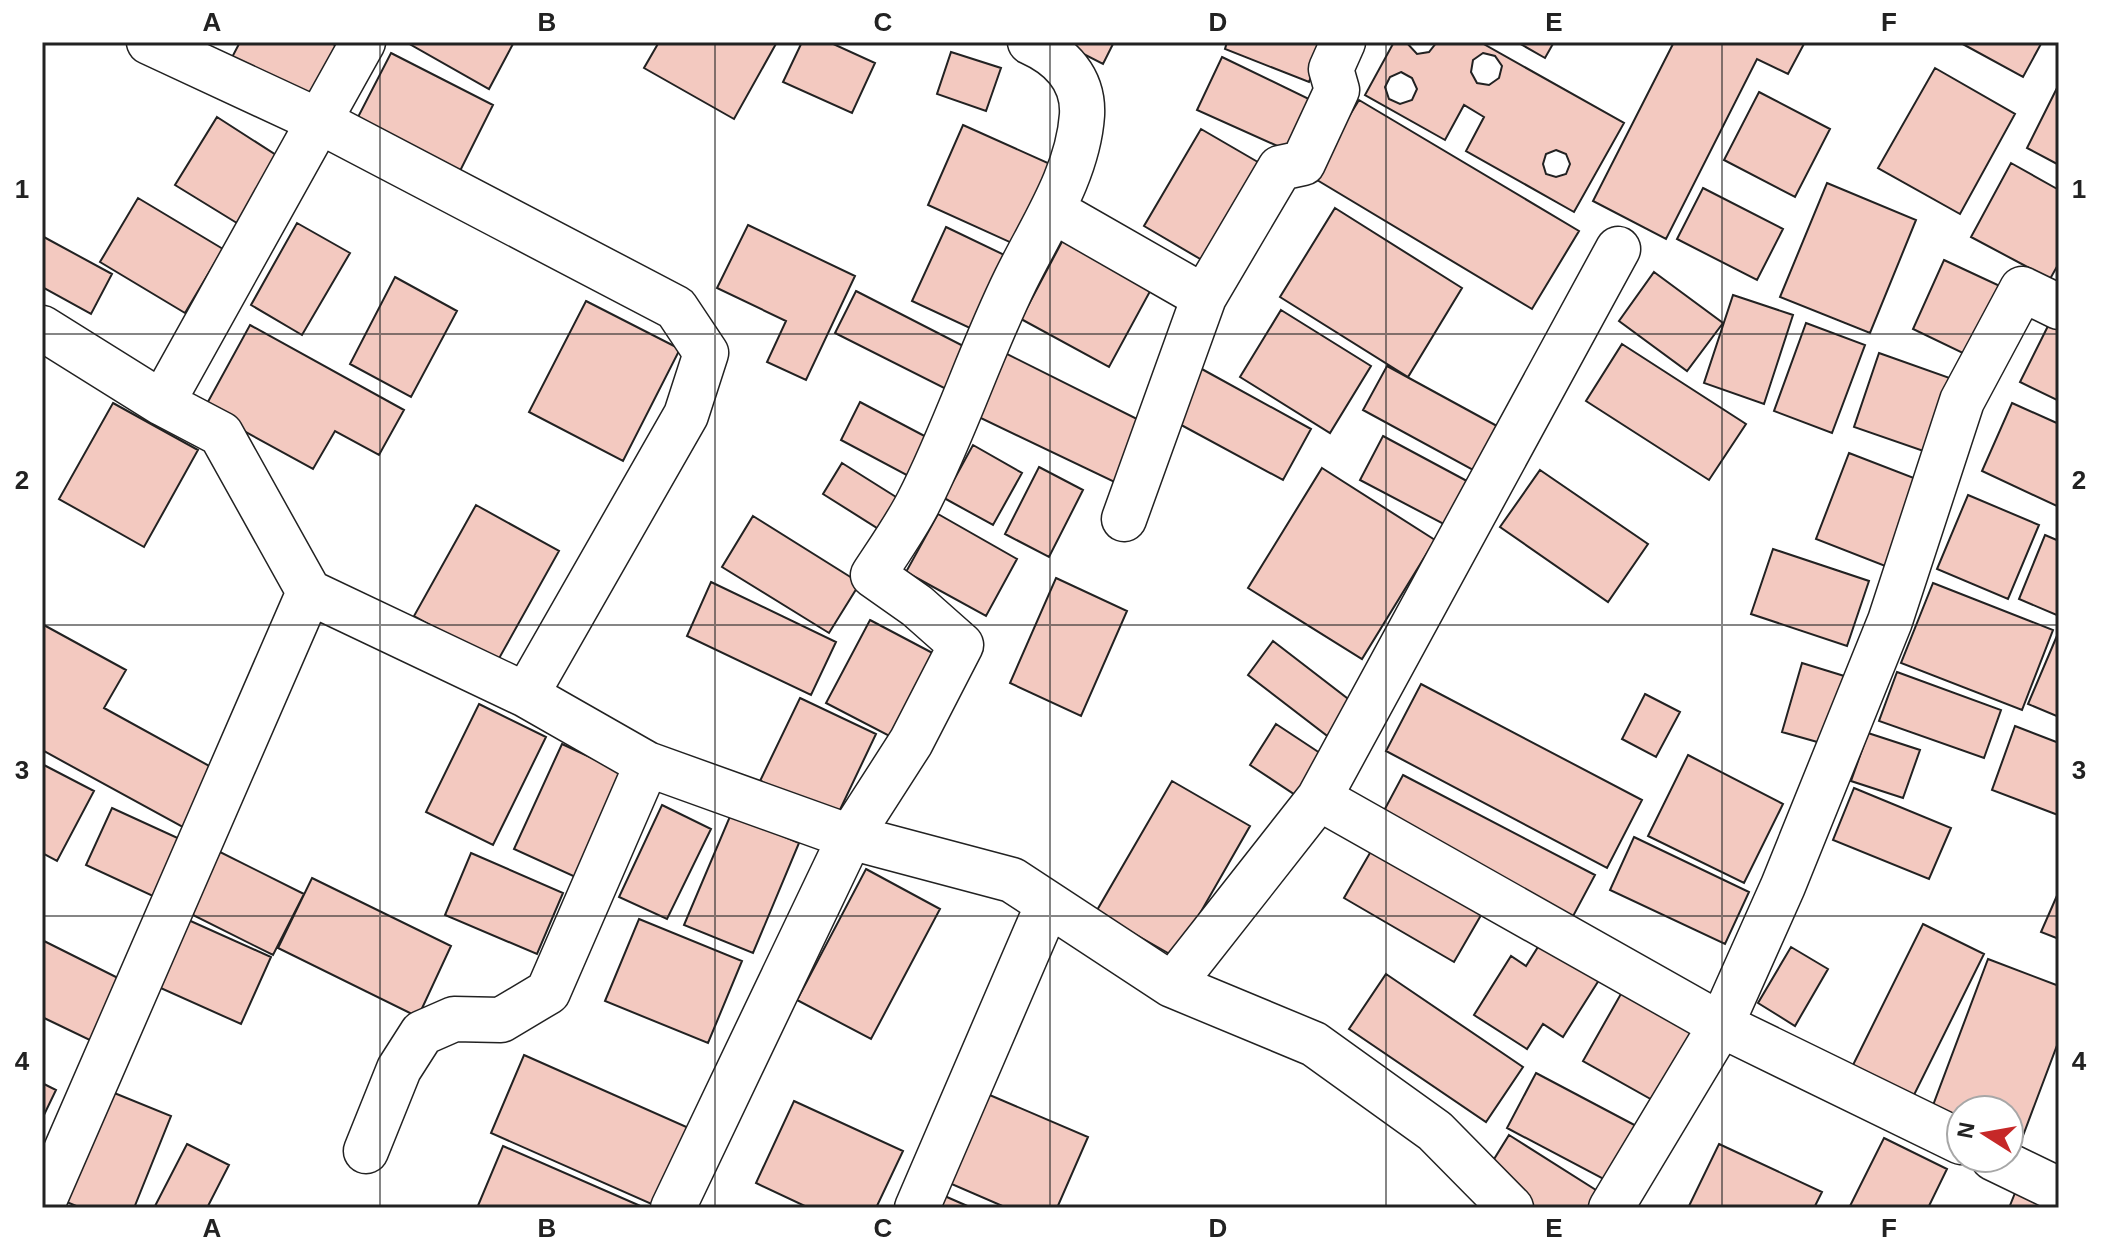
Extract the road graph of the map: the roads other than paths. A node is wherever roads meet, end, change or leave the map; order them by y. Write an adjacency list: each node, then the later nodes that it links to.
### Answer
1 (149, 42): 5 (street)
2 (363, 42): 5 (street)
3 (1030, 42): 6 (street)
4 (1343, 42): 8 (street)
5 (319, 121): 11 (street); 14 (street)
6 (1052, 210): 8 (street); 17 (street)
7 (1618, 249): 16 (street)
8 (1204, 297): 12 (street)
9 (2059, 307): 20 (street)
10 (42, 328): 11 (street)
11 (162, 403): 13 (street)
12 (1124, 519)
13 (309, 592): 14 (street); 25 (street)
14 (526, 695): 15 (street)
15 (647, 764): 17 (street); 22 (street)
16 (1319, 798): 19 (street); 20 (street)
17 (850, 837): 18 (street); 26 (street)
18 (1048, 904): 19 (street); 27 (street)
19 (1172, 985): 28 (street)
20 (1721, 1025): 21 (street); 29 (street)
21 (1945, 1134)
22 (366, 1151)
23 (2025, 1174): 24 (street)
24 (2059, 1190)
25 (47, 1204)
26 (673, 1208)
27 (917, 1208)
28 (1511, 1208)
29 (1611, 1208)

